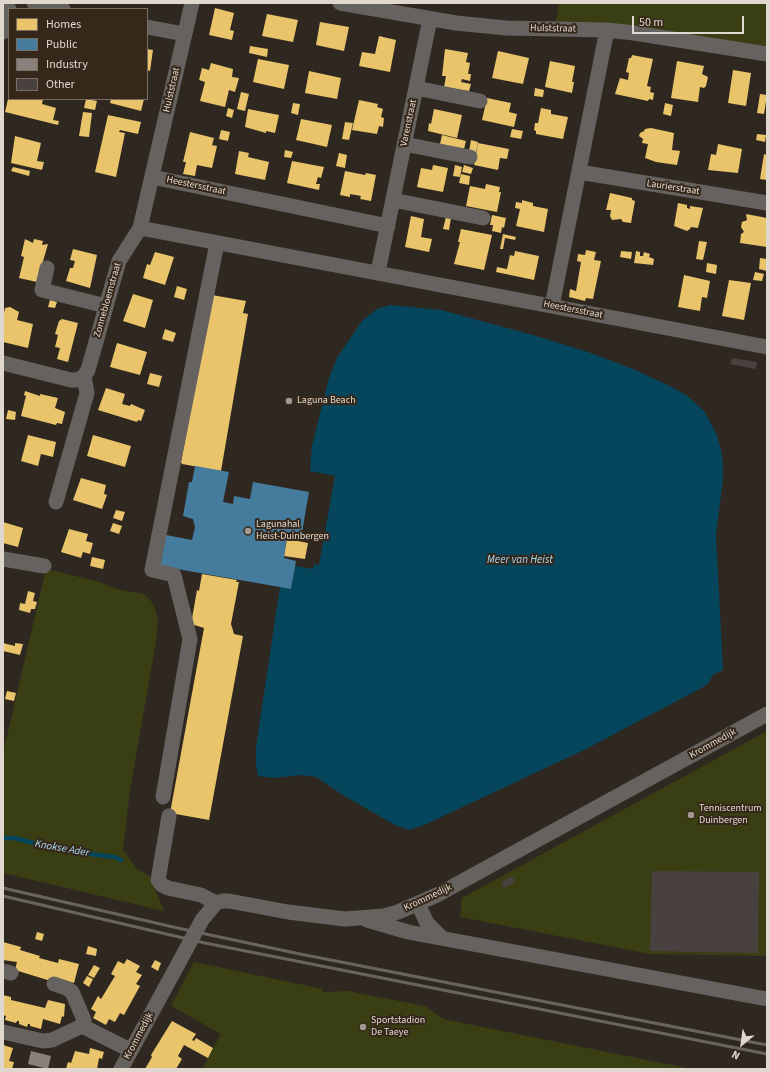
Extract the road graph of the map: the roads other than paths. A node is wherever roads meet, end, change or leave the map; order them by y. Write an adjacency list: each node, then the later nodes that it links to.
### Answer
1 (34, 3): 4 (street)
2 (192, 3): 10 (street, Hulststraat)
3 (340, 3): 6 (street, Hulststraat)
4 (58, 8)
5 (8, 13): 9 (street)
6 (430, 19): 8 (street, Hulststraat); 12 (street, Varenstraat)
7 (148, 27): 10 (street)
8 (606, 30): 11 (street, Hulststraat); 16 (street)
9 (3, 32)
10 (184, 34): 17 (street, Hulststraat)
11 (767, 54)
12 (416, 88): 13 (street); 14 (street, Varenstraat)
13 (480, 101)
14 (404, 144): 15 (street); 18 (street, Varenstraat)
15 (470, 157)
16 (579, 172): 19 (street, Laurierstraat); 27 (street)
17 (152, 177): 21 (street, Heestersstraat); 22 (street, Heestersstraat)
18 (393, 200): 20 (street); 21 (street, Varenstraat)
19 (767, 203)
20 (483, 218)
21 (388, 226): 25 (street)
22 (140, 228): 23 (street, Heestersstraat); 26 (street, Zonnebloemstraat)
23 (217, 243): 25 (street, Heestersstraat); 35 (street)
24 (47, 268): 26 (street)
25 (378, 272): 27 (street, Heestersstraat)
26 (106, 306): 30 (street, Zonnebloemstraat)
27 (552, 306): 28 (street, Heestersstraat)
28 (767, 347)
29 (3, 363): 30 (street)
30 (84, 376): 31 (street, Zonnebloemstraat)
31 (56, 502)
32 (3, 559): 33 (street)
33 (44, 566)
34 (767, 714): 38 (street, Krommedijk)
35 (163, 797)
36 (169, 816): 37 (street)
37 (216, 903): 40 (street, Krommedijk); 47 (street, Krommedijk)
38 (418, 904): 39 (street, Krommedijk); 42 (street)
39 (398, 912): 40 (street, Krommedijk); 41 (street)
40 (362, 918): 41 (street)
41 (408, 932): 42 (street)
42 (441, 937): 44 (street)
43 (54, 984): 45 (street)
44 (767, 999)
45 (82, 1026): 46 (street); 47 (street)
46 (3, 1032)
47 (130, 1050): 48 (street, Krommedijk)
48 (121, 1069)

